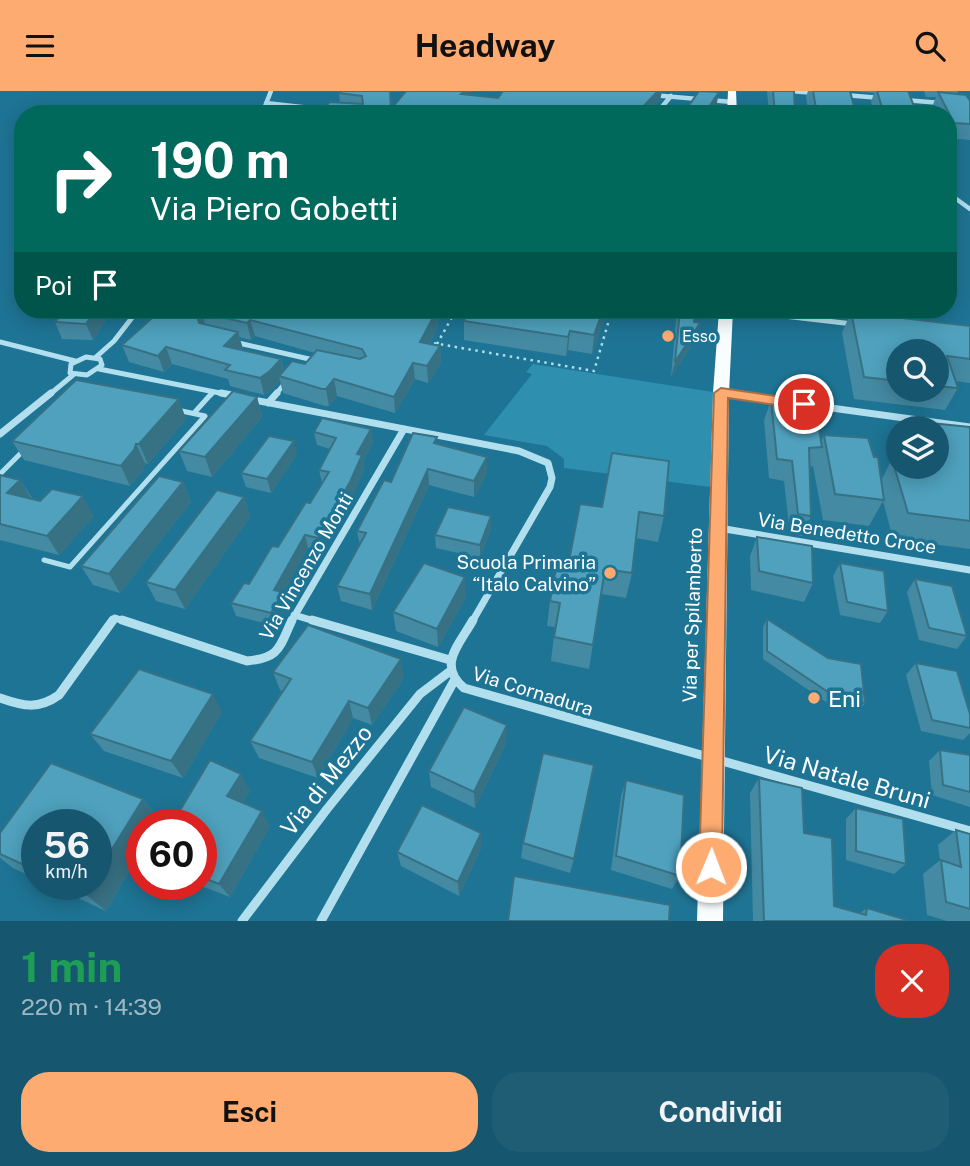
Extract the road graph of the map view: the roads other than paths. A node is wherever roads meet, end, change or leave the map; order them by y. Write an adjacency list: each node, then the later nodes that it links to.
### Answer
1 (271, 91): 13 (street)
2 (732, 91): 12 (main road)
3 (791, 91): 5 (street)
4 (908, 91): 11 (street)
5 (818, 93)
6 (650, 94): 8 (street)
7 (831, 94): 9 (street)
8 (671, 96): 12 (street); 16 (street)
9 (884, 99)
10 (897, 100): 11 (street)
11 (911, 101): 14 (street); 17 (street)
12 (732, 102)
13 (266, 103): 15 (street)
14 (946, 103)
15 (283, 105)
16 (664, 105)
17 (912, 105)
18 (131, 319): 24 (street)
19 (725, 319): 33 (main road, Via per Spilamberto)
20 (810, 319): 21 (street)
21 (862, 325)
22 (231, 341): 25 (street)
23 (0, 342): 26 (street)
24 (96, 357): 26 (street); 29 (street)
25 (305, 359): 27 (street); 28 (street)
26 (75, 361): 30 (street)
27 (329, 364)
28 (298, 367)
29 (99, 369): 30 (street); 32 (street, Via Cornadura)
30 (73, 375): 39 (street)
31 (290, 376): 34 (street)
32 (213, 392): 34 (street, Via Cornadura); 36 (lane)
33 (721, 393): 37 (street); 42 (main road, Via per Spilamberto)
34 (268, 403): 38 (street, Via Cornadura)
35 (167, 408): 36 (lane)
36 (194, 413): 43 (lane)
37 (970, 427)
38 (404, 429): 45 (street, Via Vincenzo Monti); 46 (street, Via Cornadura)
39 (0, 434)
40 (28, 447): 41 (lane)
41 (0, 474)
42 (719, 528): 44 (street, Via Benedetto Croce); 49 (main road, Via per Spilamberto)
43 (44, 560)
44 (970, 570)
45 (294, 615): 46 (street); 48 (street, Via Vincenzo Monti)
46 (450, 660): 47 (street, Via Cornadura)
47 (452, 676): 49 (street, Via Cornadura); 51 (street, Via di Mezzo); 52 (street)
48 (0, 698)
49 (713, 759): 50 (street, Via Natale Bruni); 53 (main road, Via per Spilamberto)
50 (970, 831)
51 (242, 921)
52 (321, 921)
53 (710, 921)

